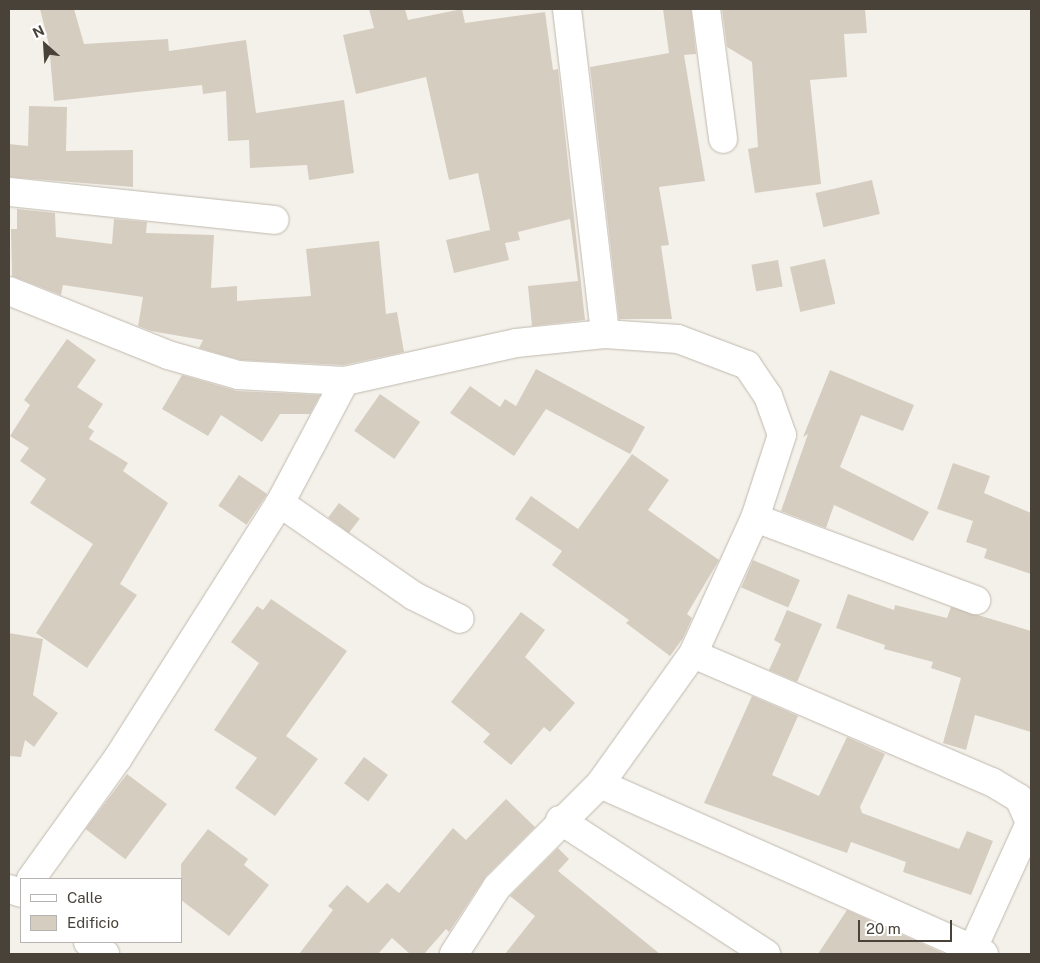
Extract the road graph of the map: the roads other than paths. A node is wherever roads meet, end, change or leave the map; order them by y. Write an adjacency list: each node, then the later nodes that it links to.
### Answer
1 (567, 9): 7 (street)
2 (706, 9): 3 (street)
3 (723, 139)
4 (9, 192): 5 (street)
5 (275, 220)
6 (9, 291): 8 (street)
7 (605, 334): 8 (street); 10 (street)
8 (345, 381): 9 (street)
9 (280, 503): 12 (street); 16 (street)
10 (755, 518): 11 (street); 13 (street)
11 (976, 600)
12 (460, 619)
13 (694, 654): 14 (street); 18 (street)
14 (600, 784): 15 (street); 18 (street)
15 (560, 820): 20 (street); 21 (street)
16 (32, 878)
17 (89, 943): 19 (street)
18 (979, 950)
19 (105, 954)
20 (454, 954)
21 (766, 954)

